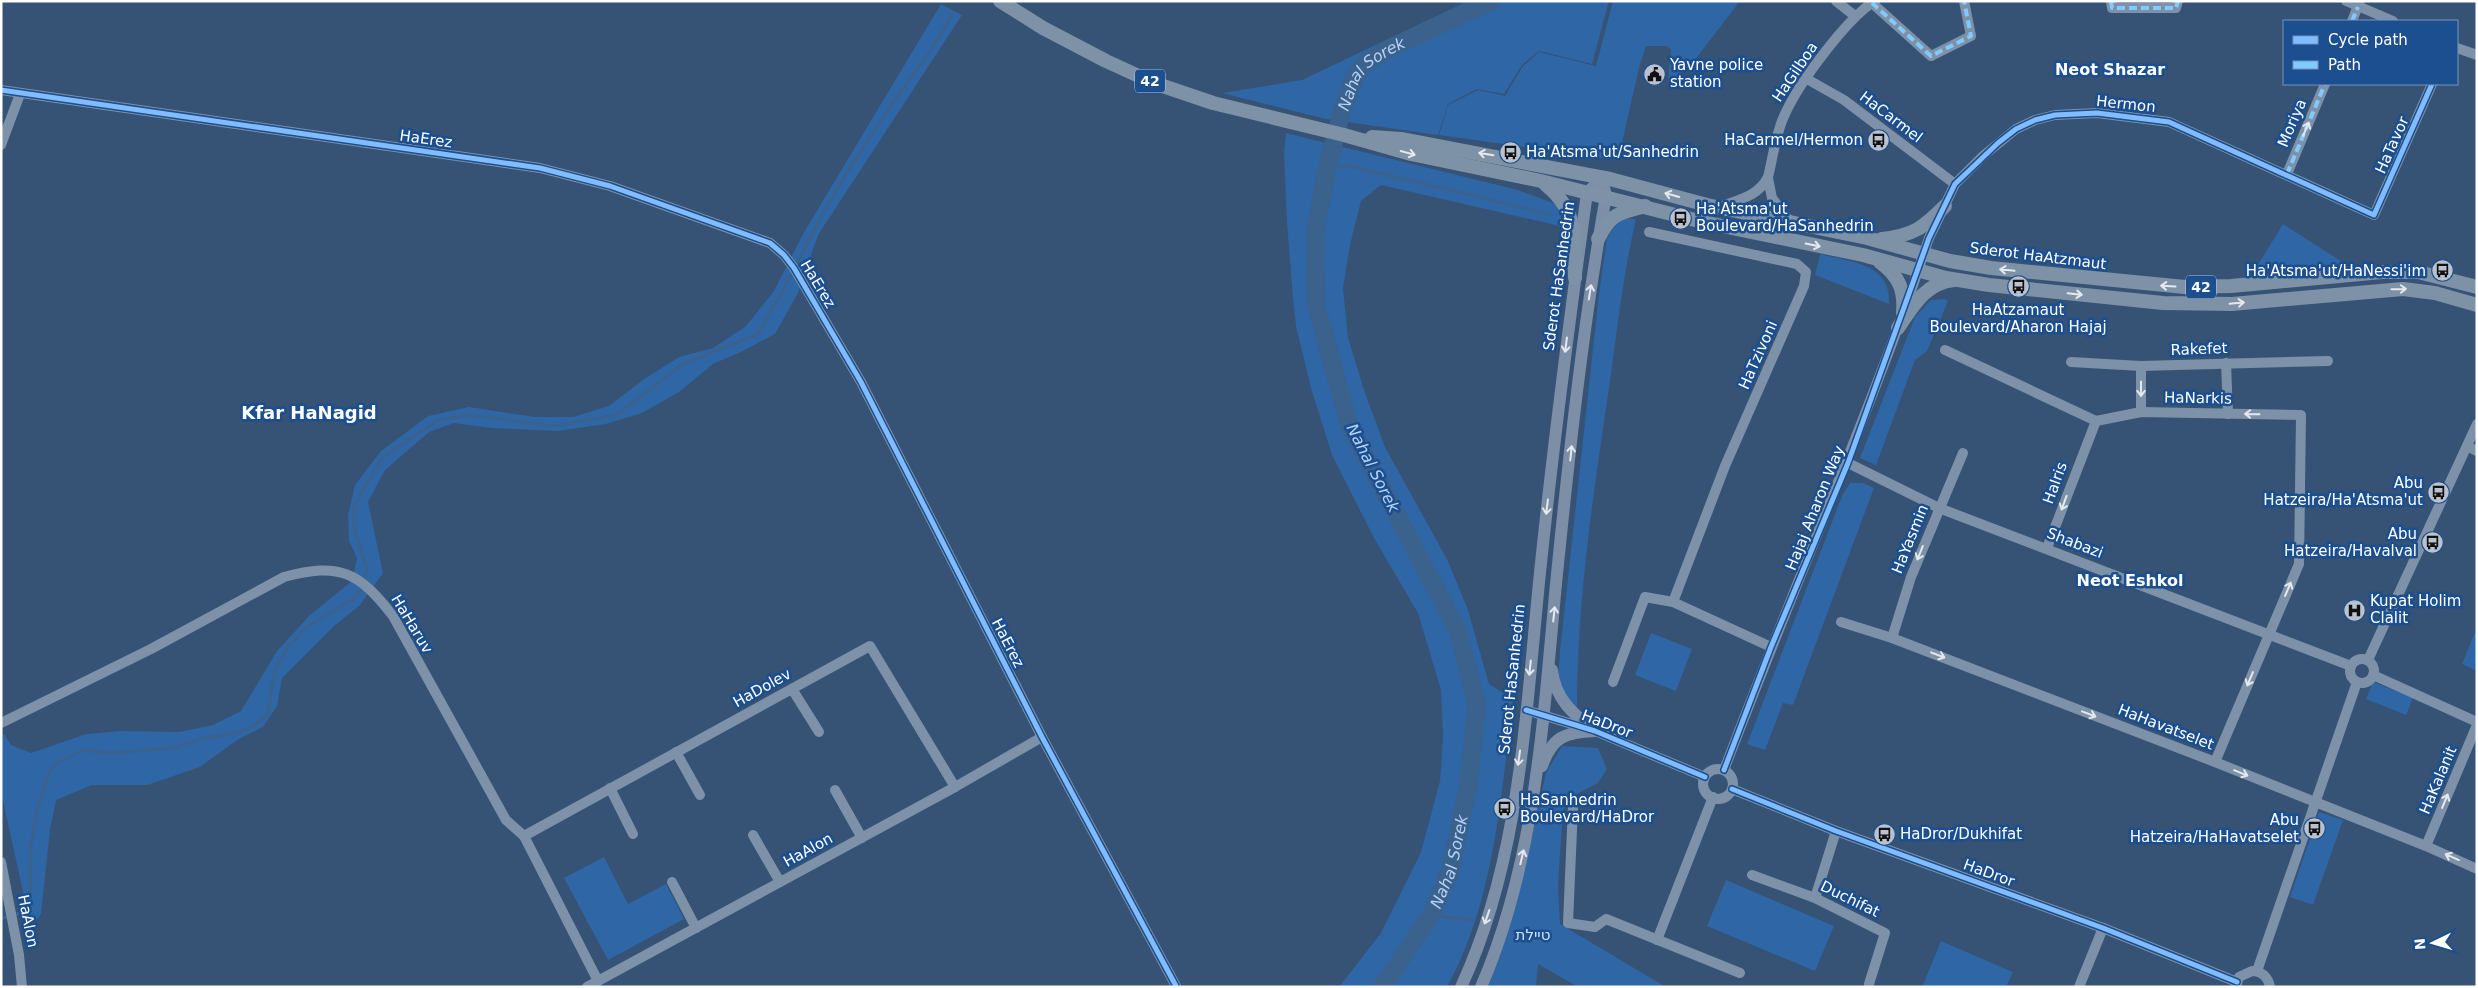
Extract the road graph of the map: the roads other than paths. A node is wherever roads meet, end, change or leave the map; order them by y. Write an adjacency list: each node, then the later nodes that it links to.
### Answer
1 (1000, 1): 19 (highway, 42)
2 (1836, 1): 9 (street)
3 (1964, 1): 7 (street)
4 (2111, 1): 5 (street)
5 (2178, 1)
6 (2346, 1): 8 (street)
7 (1874, 2): 9 (street, HaGilboa)
8 (2359, 4): 10 (street); 11 (street)
9 (1855, 16): 14 (street, HaGilboa)
10 (2352, 20)
11 (2391, 20)
12 (2458, 48): 13 (street)
13 (2477, 55)
14 (1807, 79): 22 (street, HaGilboa); 25 (street, HaCarmel)
15 (2325, 85): 21 (street, Moriya, one-way to 15)
16 (2432, 85): 31 (street, HaTavor)
17 (1, 90): 18 (street, HaErez)
18 (20, 94): 20 (street); 77 (street, HaErez)
19 (1344, 135): 23 (highway, 42, one-way to 19); 24 (highway, 42, one-way to 24)
20 (1, 145)
21 (2287, 174): 25 (street, Hermon); 31 (street, Hermon)
22 (1768, 177): 30 (street); 32 (street, HaGilboa)
23 (1602, 178): 26 (main road, Sderot HaSanhedrin); 27 (main road); 30 (highway, Sderot HaAtzmaut / 42, one-way to 23)
24 (1540, 181): 26 (highway, 42); 39 (highway)
25 (1955, 184): 29 (street, Hermon)
26 (1587, 193): 27 (highway, 42); 39 (main road, Sderot HaSanhedrin)
27 (1606, 196): 28 (highway, 42); 35 (main road)
28 (1646, 206): 35 (highway); 37 (highway, 42, one-way to 37)
29 (1945, 206): 34 (highway); 36 (street, Hermon)
30 (1719, 207): 32 (highway, Sderot HaAtzmaut / 42)
31 (2374, 216)
32 (1791, 223): 34 (highway, Sderot HaAtzmaut / 42)
33 (1649, 232): 59 (street, HaTzivoni)
34 (1860, 237): 36 (highway, Sderot HaAtzmaut / 42)
35 (1598, 240): 63 (main road, one-way to 35)
36 (1924, 253): 38 (street, Hajaj Aharon Way); 41 (highway, Sderot HaAtzmaut / 42, one-way to 36)
37 (1876, 259): 38 (highway, 42); 43 (highway)
38 (1919, 270): 40 (highway, 42); 43 (street, Hajaj Aharon Way)
39 (1575, 278): 71 (main road, Sderot HaSanhedrin, one-way to 71)
40 (1957, 280): 42 (highway, 42, one-way to 42); 44 (highway)
41 (2477, 287)
42 (2477, 305)
43 (1903, 312): 44 (street, Hajaj Aharon Way)
44 (1898, 328): 56 (street, Hajaj Aharon Way)
45 (1945, 350): 52 (street)
46 (2328, 361): 48 (street, Rakefet)
47 (2071, 362): 49 (street, Rakefet)
48 (2226, 363): 49 (street, Rakefet); 51 (street)
49 (2141, 366): 50 (street, one-way to 50)
50 (2141, 412): 51 (street, HaNarkis); 52 (street, HaNarkis)
51 (2228, 414): 61 (street, HaNarkis, one-way to 51)
52 (2096, 420): 58 (street, HaIris, one-way to 58)
53 (2477, 424): 54 (street)
54 (2472, 448): 65 (street)
55 (1963, 453): 57 (street, HaYasmin)
56 (1848, 463): 57 (street, Shabazi); 64 (street, Hajaj Aharon Way)
57 (1939, 508): 58 (street, Shabazi); 62 (street, HaYasmin, one-way to 62)
58 (2047, 548): 61 (street, Shabazi)
59 (1673, 602): 64 (street); 68 (street)
60 (1841, 622): 62 (street, HaHavatselet)
61 (2269, 634): 66 (street, Shabazi); 79 (street, one-way to 79)
62 (1892, 638): 79 (street, HaHavatselet, one-way to 79)
63 (1551, 642): 72 (main road); 75 (main road)
64 (1771, 647): 80 (street, Hajaj Aharon Way)
65 (2368, 660): 66 (street); 67 (street)
66 (2351, 666): 69 (street)
67 (2373, 674): 69 (street); 74 (street)
68 (1613, 682)
69 (2357, 682): 89 (street)
70 (792, 689): 76 (street); 78 (street, HaDolev); 82 (street, HaDolev)
71 (1526, 710): 72 (street, HaDror); 114 (main road, Sderot HaSanhedrin, one-way to 114)
72 (1544, 715): 75 (street, HaDror); 86 (main road)
73 (1, 723): 94 (street, HaHaruv)
74 (2477, 723): 96 (street, HaKalanit, one-way to 74)
75 (1595, 731): 81 (street, HaDror); 86 (main road)
76 (819, 732)
77 (1042, 737): 82 (street, HaAlon); 111 (street, HaErez)
78 (676, 752): 83 (street, HaDolev); 87 (street)
79 (2215, 762): 89 (street, HaHavatselet, one-way to 89)
80 (1724, 770): 81 (street); 84 (street)
81 (1705, 777): 88 (street)
82 (955, 787): 95 (street, HaAlon)
83 (610, 788): 92 (street); 94 (street, HaDolev)
84 (1732, 789): 88 (street); 91 (street, HaDror)
85 (836, 790): 95 (street)
86 (1533, 792): 115 (main road, one-way to 86)
87 (700, 795)
88 (1713, 798): 105 (street)
89 (2316, 804): 96 (street, HaHavatselet); 106 (street)
90 (1573, 806): 105 (street)
91 (1836, 831): 102 (street); 104 (street, HaDror)
92 (633, 834)
93 (754, 835): 101 (street)
94 (524, 836): 108 (street, HaHaruv)
95 (862, 838): 101 (street, HaAlon)
96 (2426, 846): 98 (street, HaHavatselet, one-way to 96)
97 (1, 862): 112 (street, HaAlon)
98 (2477, 869)
99 (1752, 875): 102 (street, Duchifat)
100 (672, 882): 103 (street)
101 (780, 882): 103 (street, HaAlon)
102 (1814, 898): 109 (street, Duchifat)
103 (696, 928): 108 (street, HaAlon)
104 (2103, 928): 110 (street, HaDror); 116 (street)
105 (1657, 940): 107 (street)
106 (2257, 971): 110 (street); 117 (street)
107 (1740, 973)
108 (598, 981): 113 (street, HaAlon)
109 (1869, 984)
110 (2236, 984)
111 (1176, 986)
112 (22, 987)
113 (588, 987)
114 (1461, 987)
115 (1481, 987)
116 (2079, 987)
117 (2270, 987)

